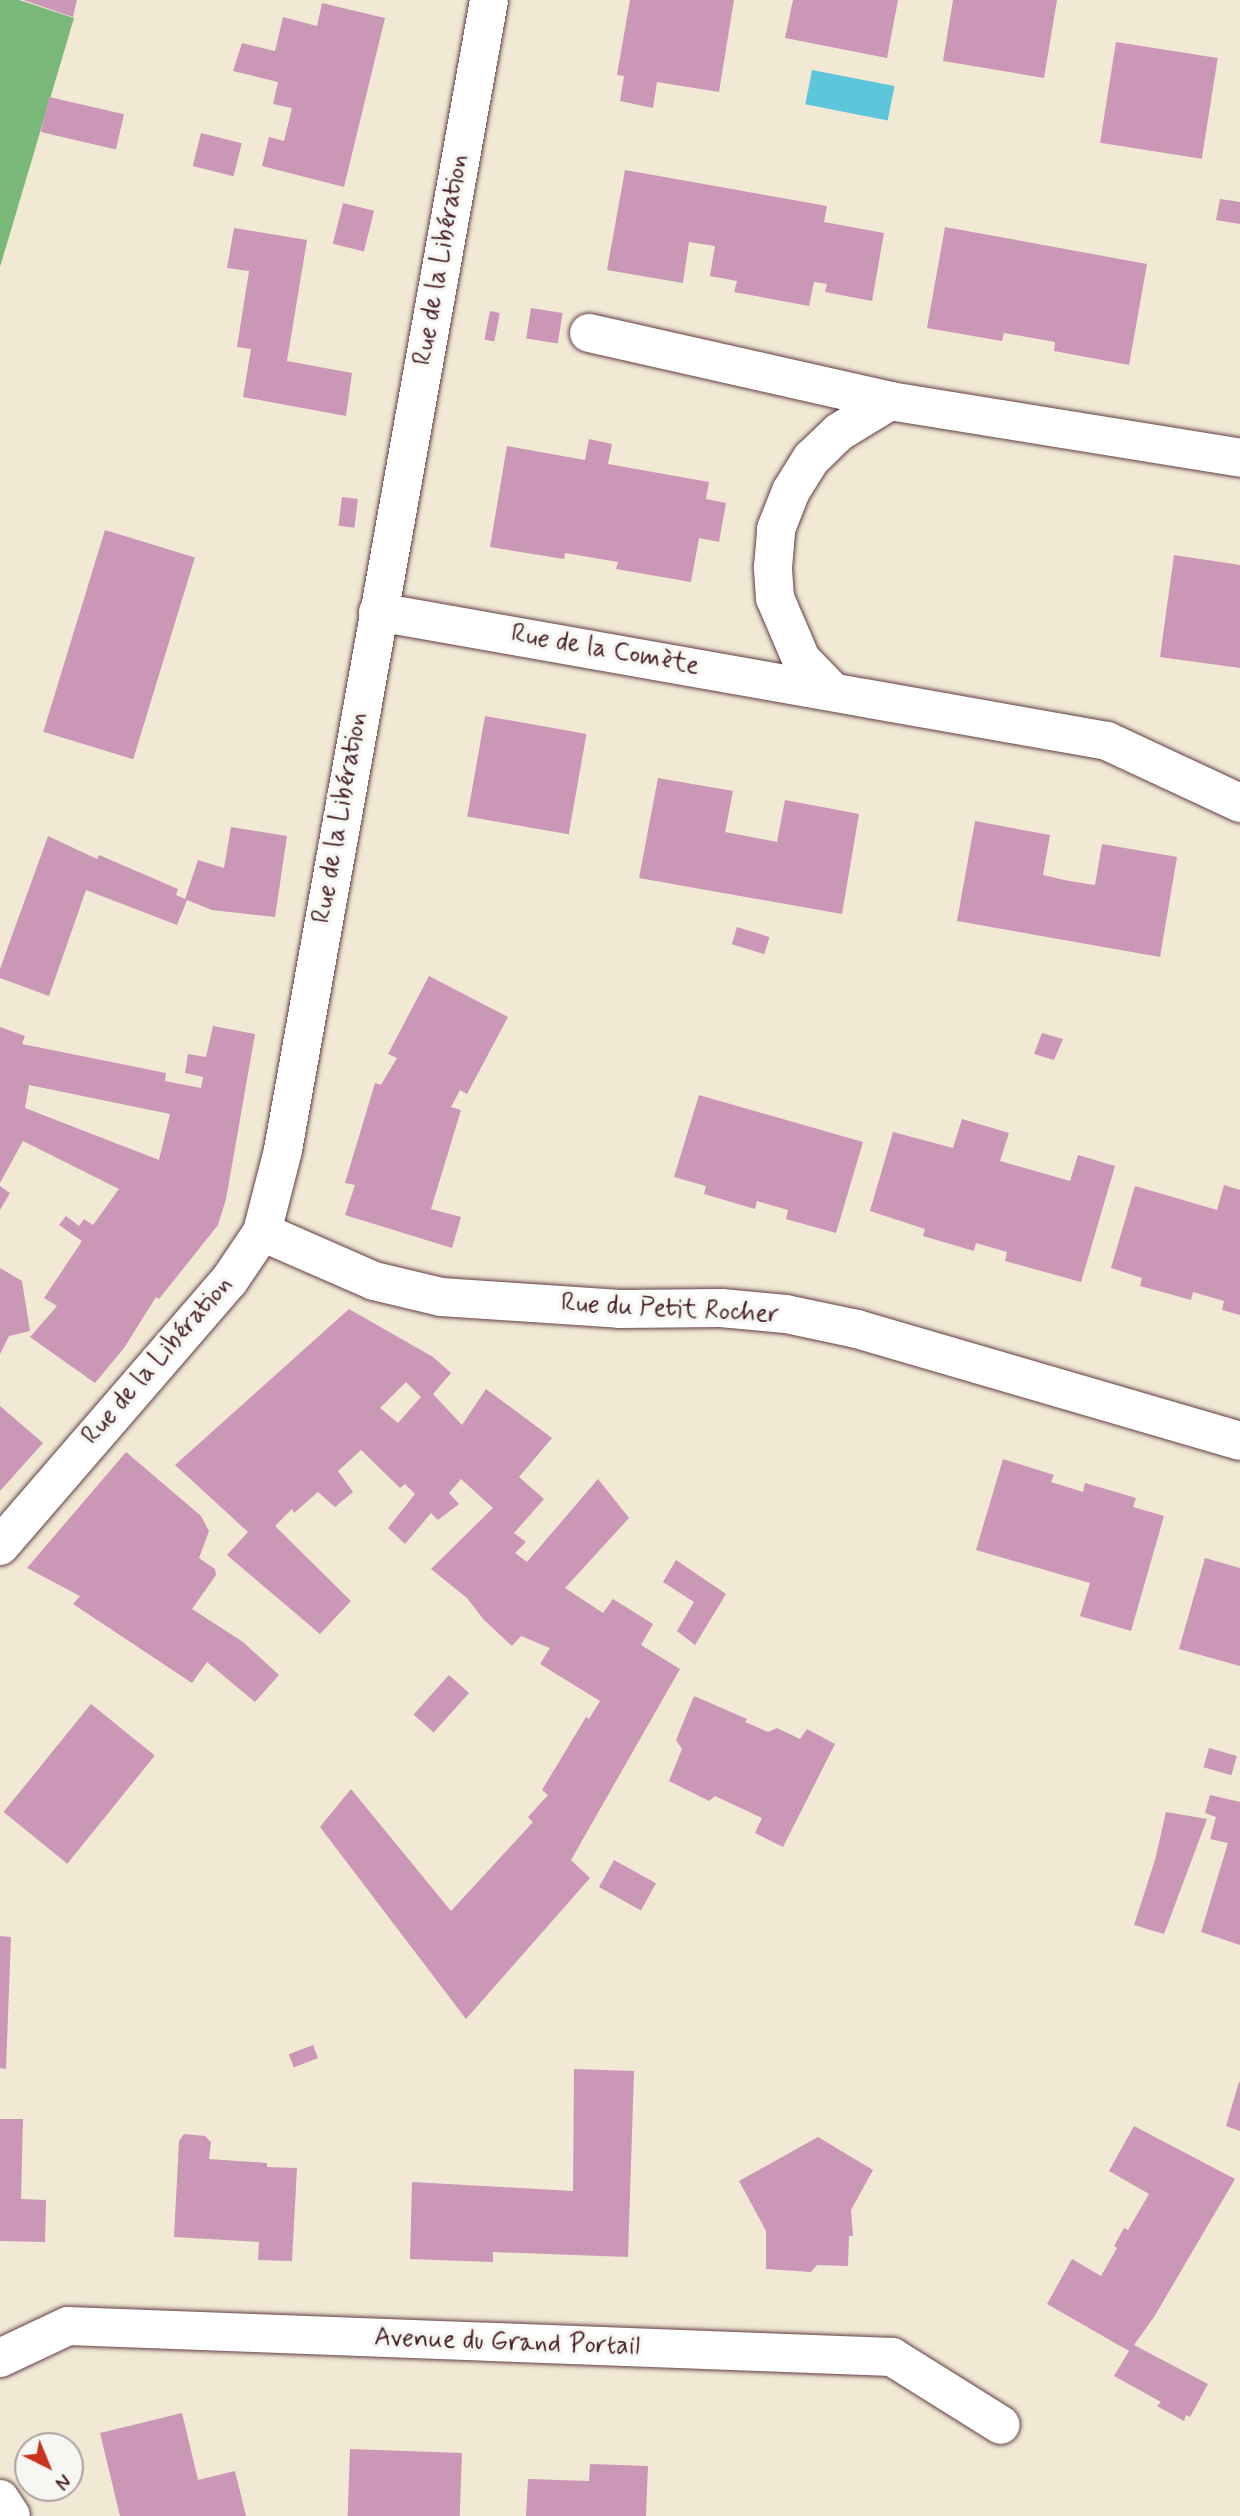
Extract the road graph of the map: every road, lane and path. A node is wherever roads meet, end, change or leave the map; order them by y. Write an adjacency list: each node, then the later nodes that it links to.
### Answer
1 (489, 0): 5 (street, Rue de la Libération)
2 (589, 333): 3 (street)
3 (890, 401): 4 (street); 6 (street)
4 (1240, 458)
5 (378, 612): 6 (street, Rue de la Comète); 8 (street, Rue de la Libération)
6 (832, 691): 7 (street, Rue de la Comète)
7 (1240, 803)
8 (262, 1232): 9 (street, Rue du Petit Rocher); 10 (street, Rue de la Libération)
9 (1240, 1441)
10 (0, 1546)
11 (0, 2358): 12 (street, Avenue du Grand Portail)
12 (1001, 2425)
13 (0, 2499): 14 (street)
14 (11, 2516)

